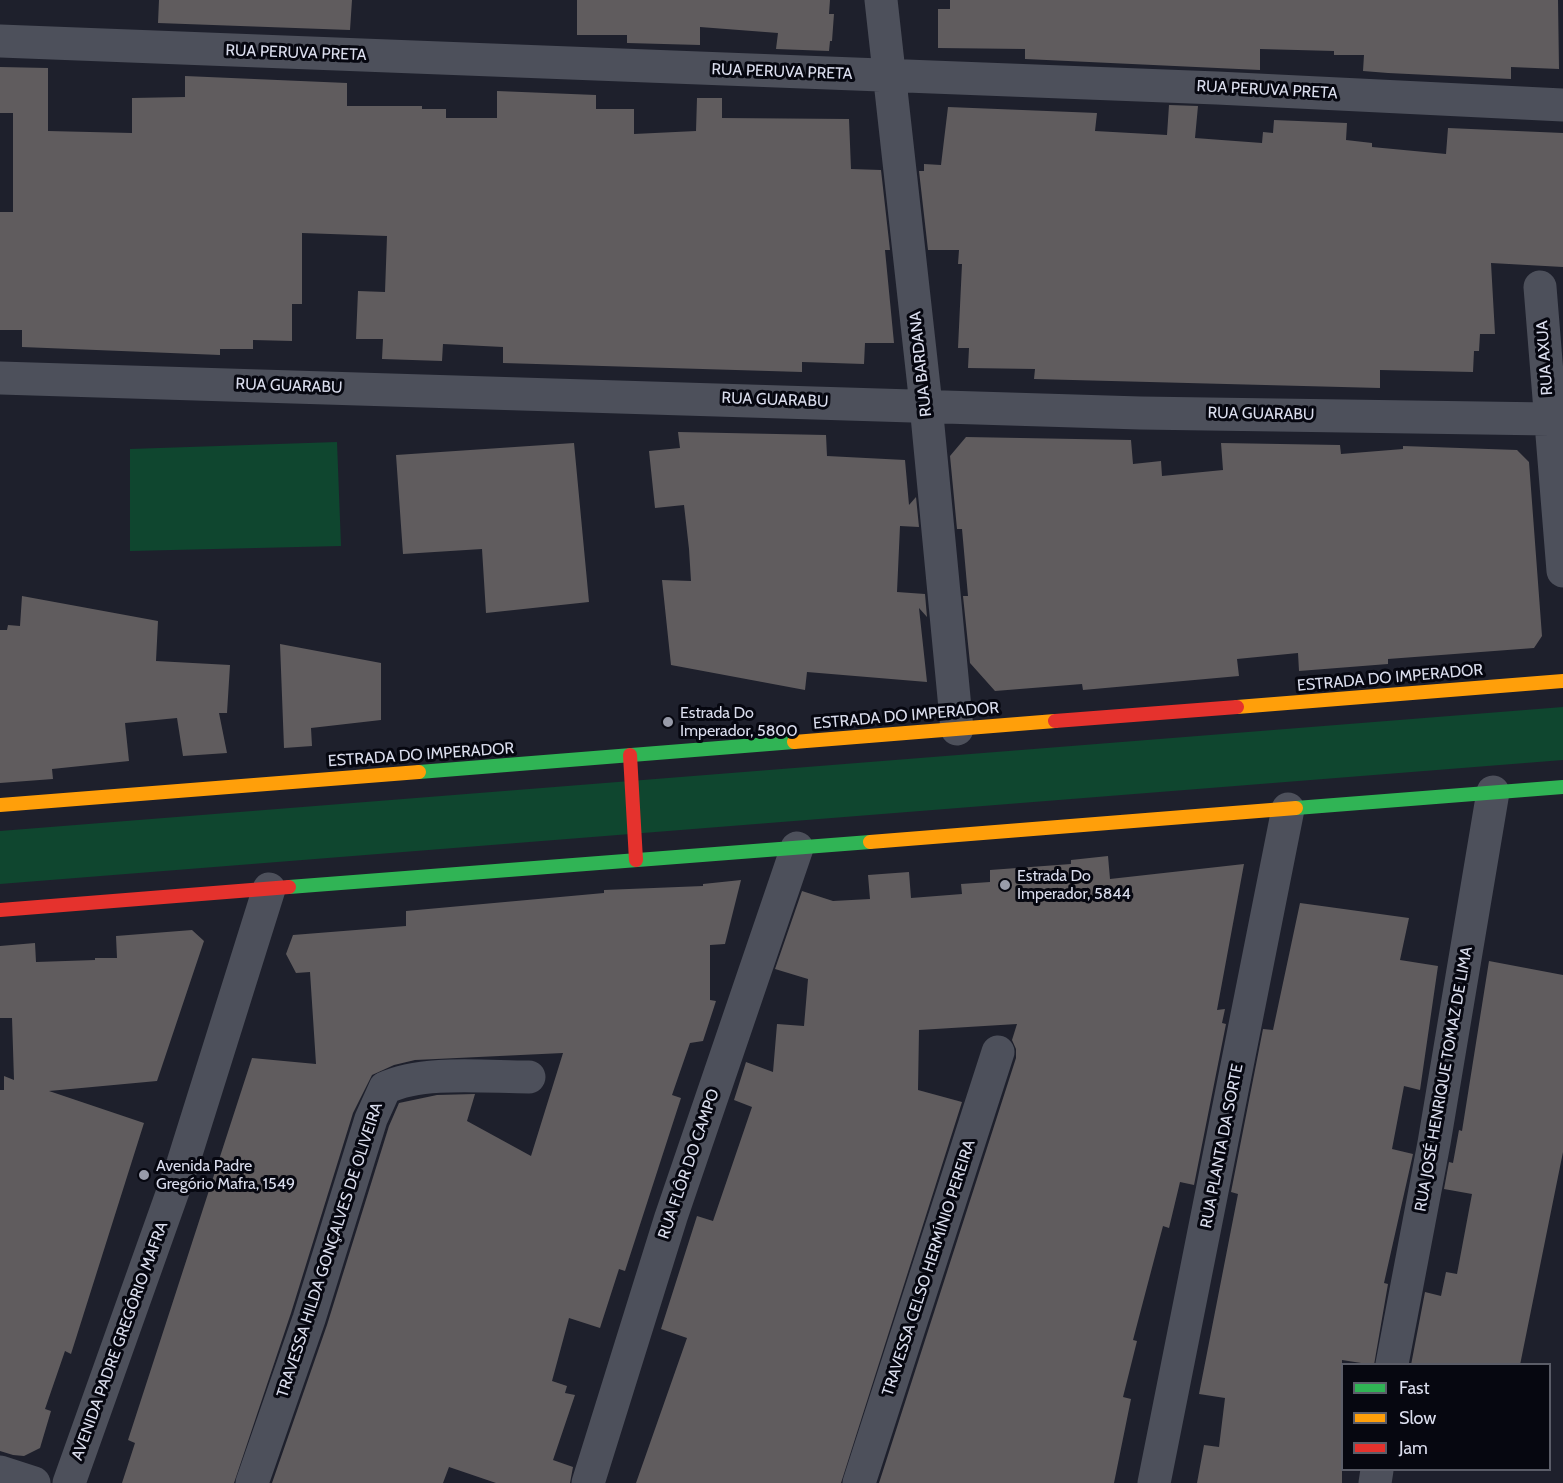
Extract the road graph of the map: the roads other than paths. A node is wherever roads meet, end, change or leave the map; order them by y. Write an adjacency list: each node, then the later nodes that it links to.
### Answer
1 (881, 0): 3 (street, RUA BARDANA)
2 (0, 40): 3 (street, RUA PERUVA PRETA)
3 (891, 76): 4 (street, RUA PERUVA PRETA); 7 (street, RUA BARDANA)
4 (1563, 105)
5 (1540, 287): 8 (street, RUA AXUA)
6 (0, 378): 7 (street, RUA GUARABU)
7 (926, 405): 8 (street, RUA GUARABU); 11 (street, RUA BARDANA)
8 (1550, 419): 9 (street, RUA AXUA)
9 (1563, 572)
10 (1563, 681): 11 (main road, ESTRADA DO IMPERADOR)
11 (957, 729): 12 (main road, ESTRADA DO IMPERADOR)
12 (630, 755): 15 (main road, ESTRADA DO IMPERADOR); 18 (main road)
13 (1563, 787): 14 (main road)
14 (1493, 792): 16 (main road); 23 (street, RUA JOSÉ HENRIQUE TOMAZ DE LIMA)
15 (0, 805)
16 (1288, 809): 17 (main road); 30 (street, RUA PLANTA DA SORTE)
17 (798, 848): 18 (main road); 28 (street, RUA FLÔR DO CAMPO)
18 (636, 860): 19 (main road)
19 (269, 889): 20 (main road); 26 (street, AVENIDA PADRE GREGÓRIO MAFRA)
20 (0, 910)
21 (998, 1052): 29 (street, TRAVESSA CELSO HERMÍNIO PEREIRA)
22 (528, 1077): 27 (street, TRAVESSA HILDA GONÇALVES DE OLIVEIRA)
23 (1392, 1363)
24 (0, 1472): 25 (street)
25 (34, 1483)
26 (69, 1483)
27 (252, 1483)
28 (588, 1483)
29 (859, 1483)
30 (1154, 1483)

